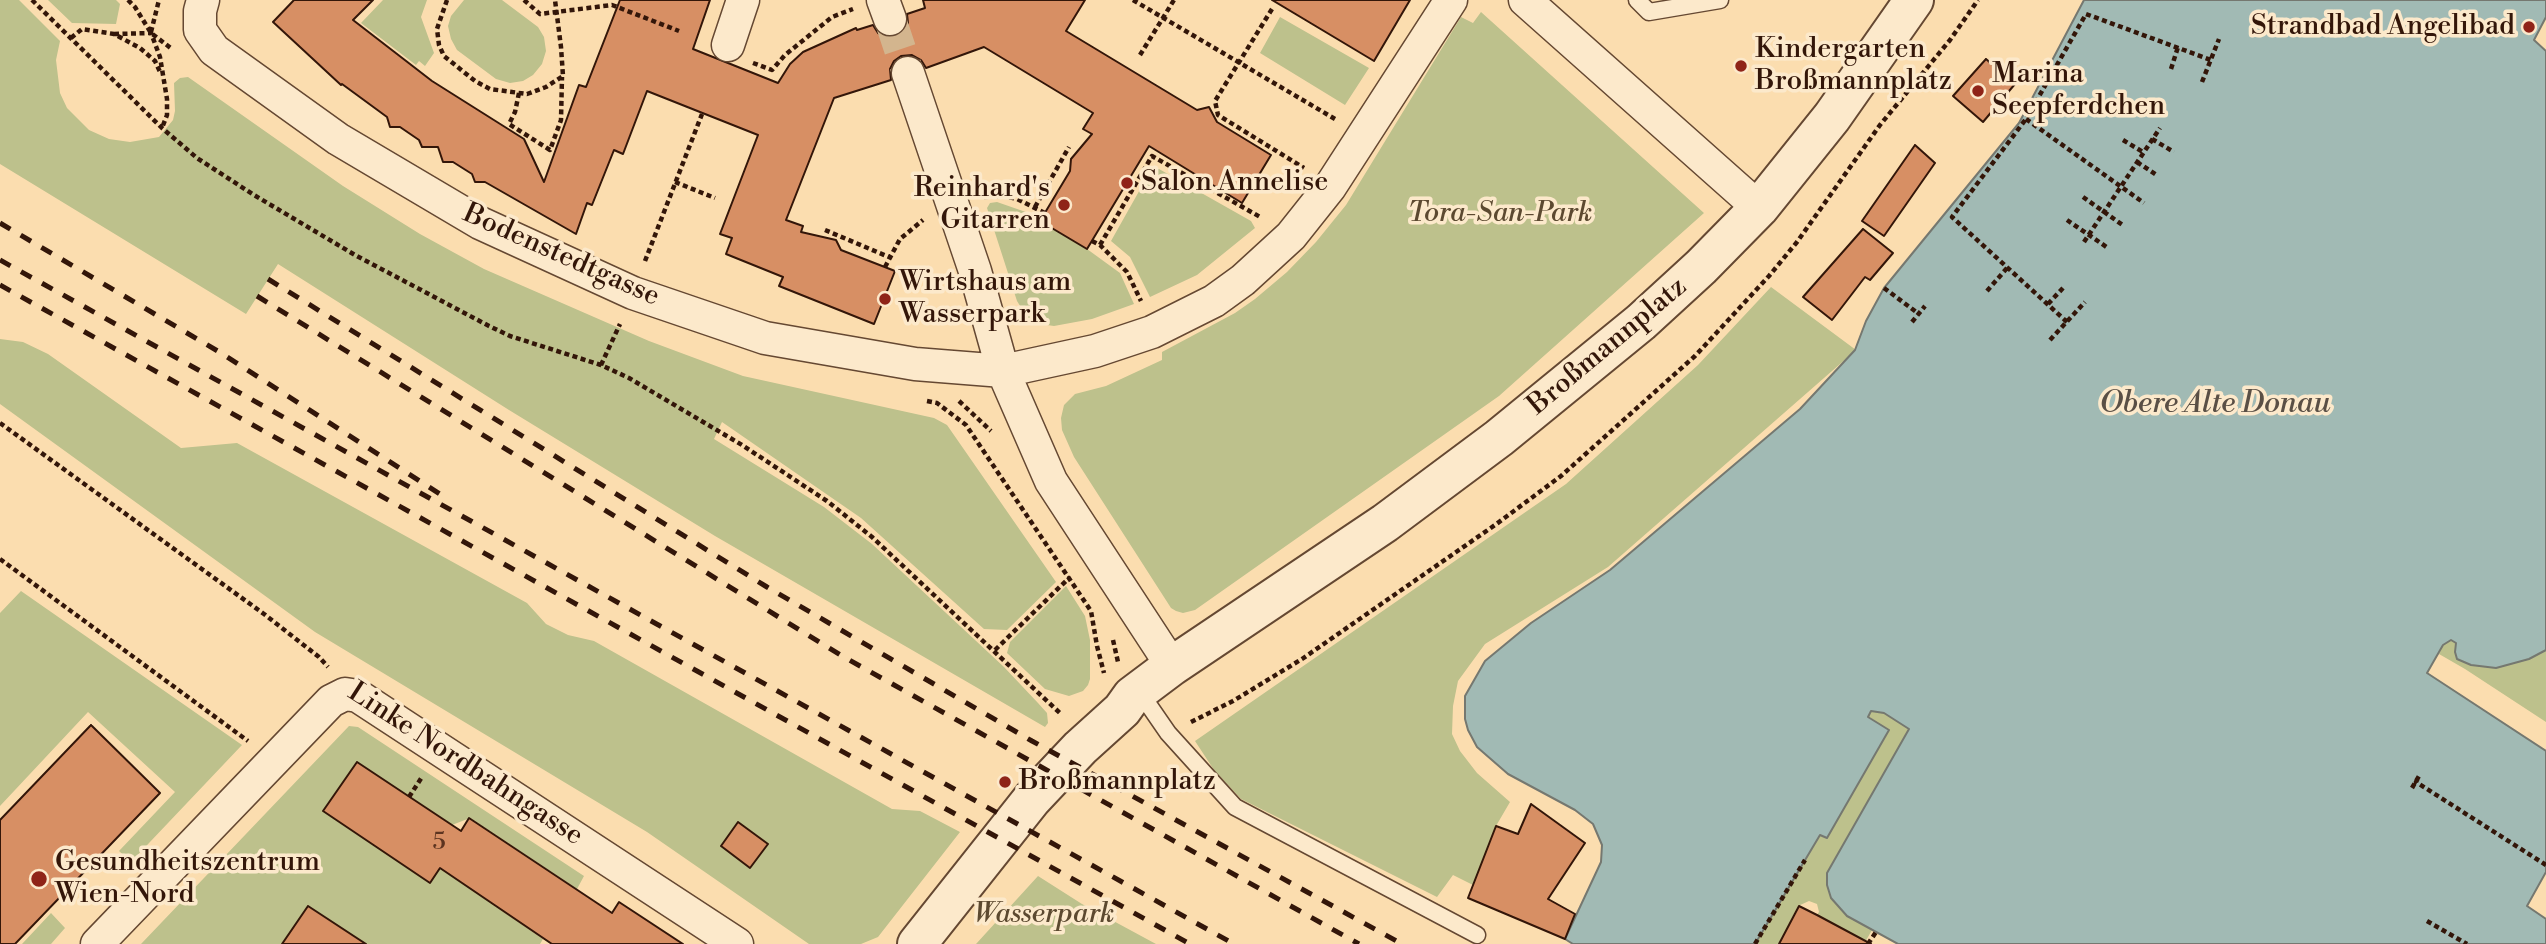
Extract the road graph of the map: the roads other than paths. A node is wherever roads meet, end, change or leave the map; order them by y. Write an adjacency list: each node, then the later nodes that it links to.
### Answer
1 (203, 0): 11 (street, Bodenstedtgasse)
2 (743, 0): 8 (street)
3 (1451, 0): 11 (street)
4 (1525, 0): 10 (street)
5 (1637, 0): 6 (lane)
6 (1720, 0)
7 (1914, 0): 10 (street, Broßmannplatz)
8 (728, 45)
9 (908, 73): 11 (street)
10 (1759, 208): 12 (street, Broßmannplatz)
11 (1003, 371): 12 (street)
12 (1182, 660): 13 (street, Broßmannplatz)
13 (1127, 690): 14 (lane); 17 (street, Broßmannplatz)
14 (1477, 935)
15 (97, 944): 16 (street, Linke Nordbahngasse)
16 (737, 944)
17 (917, 944)

